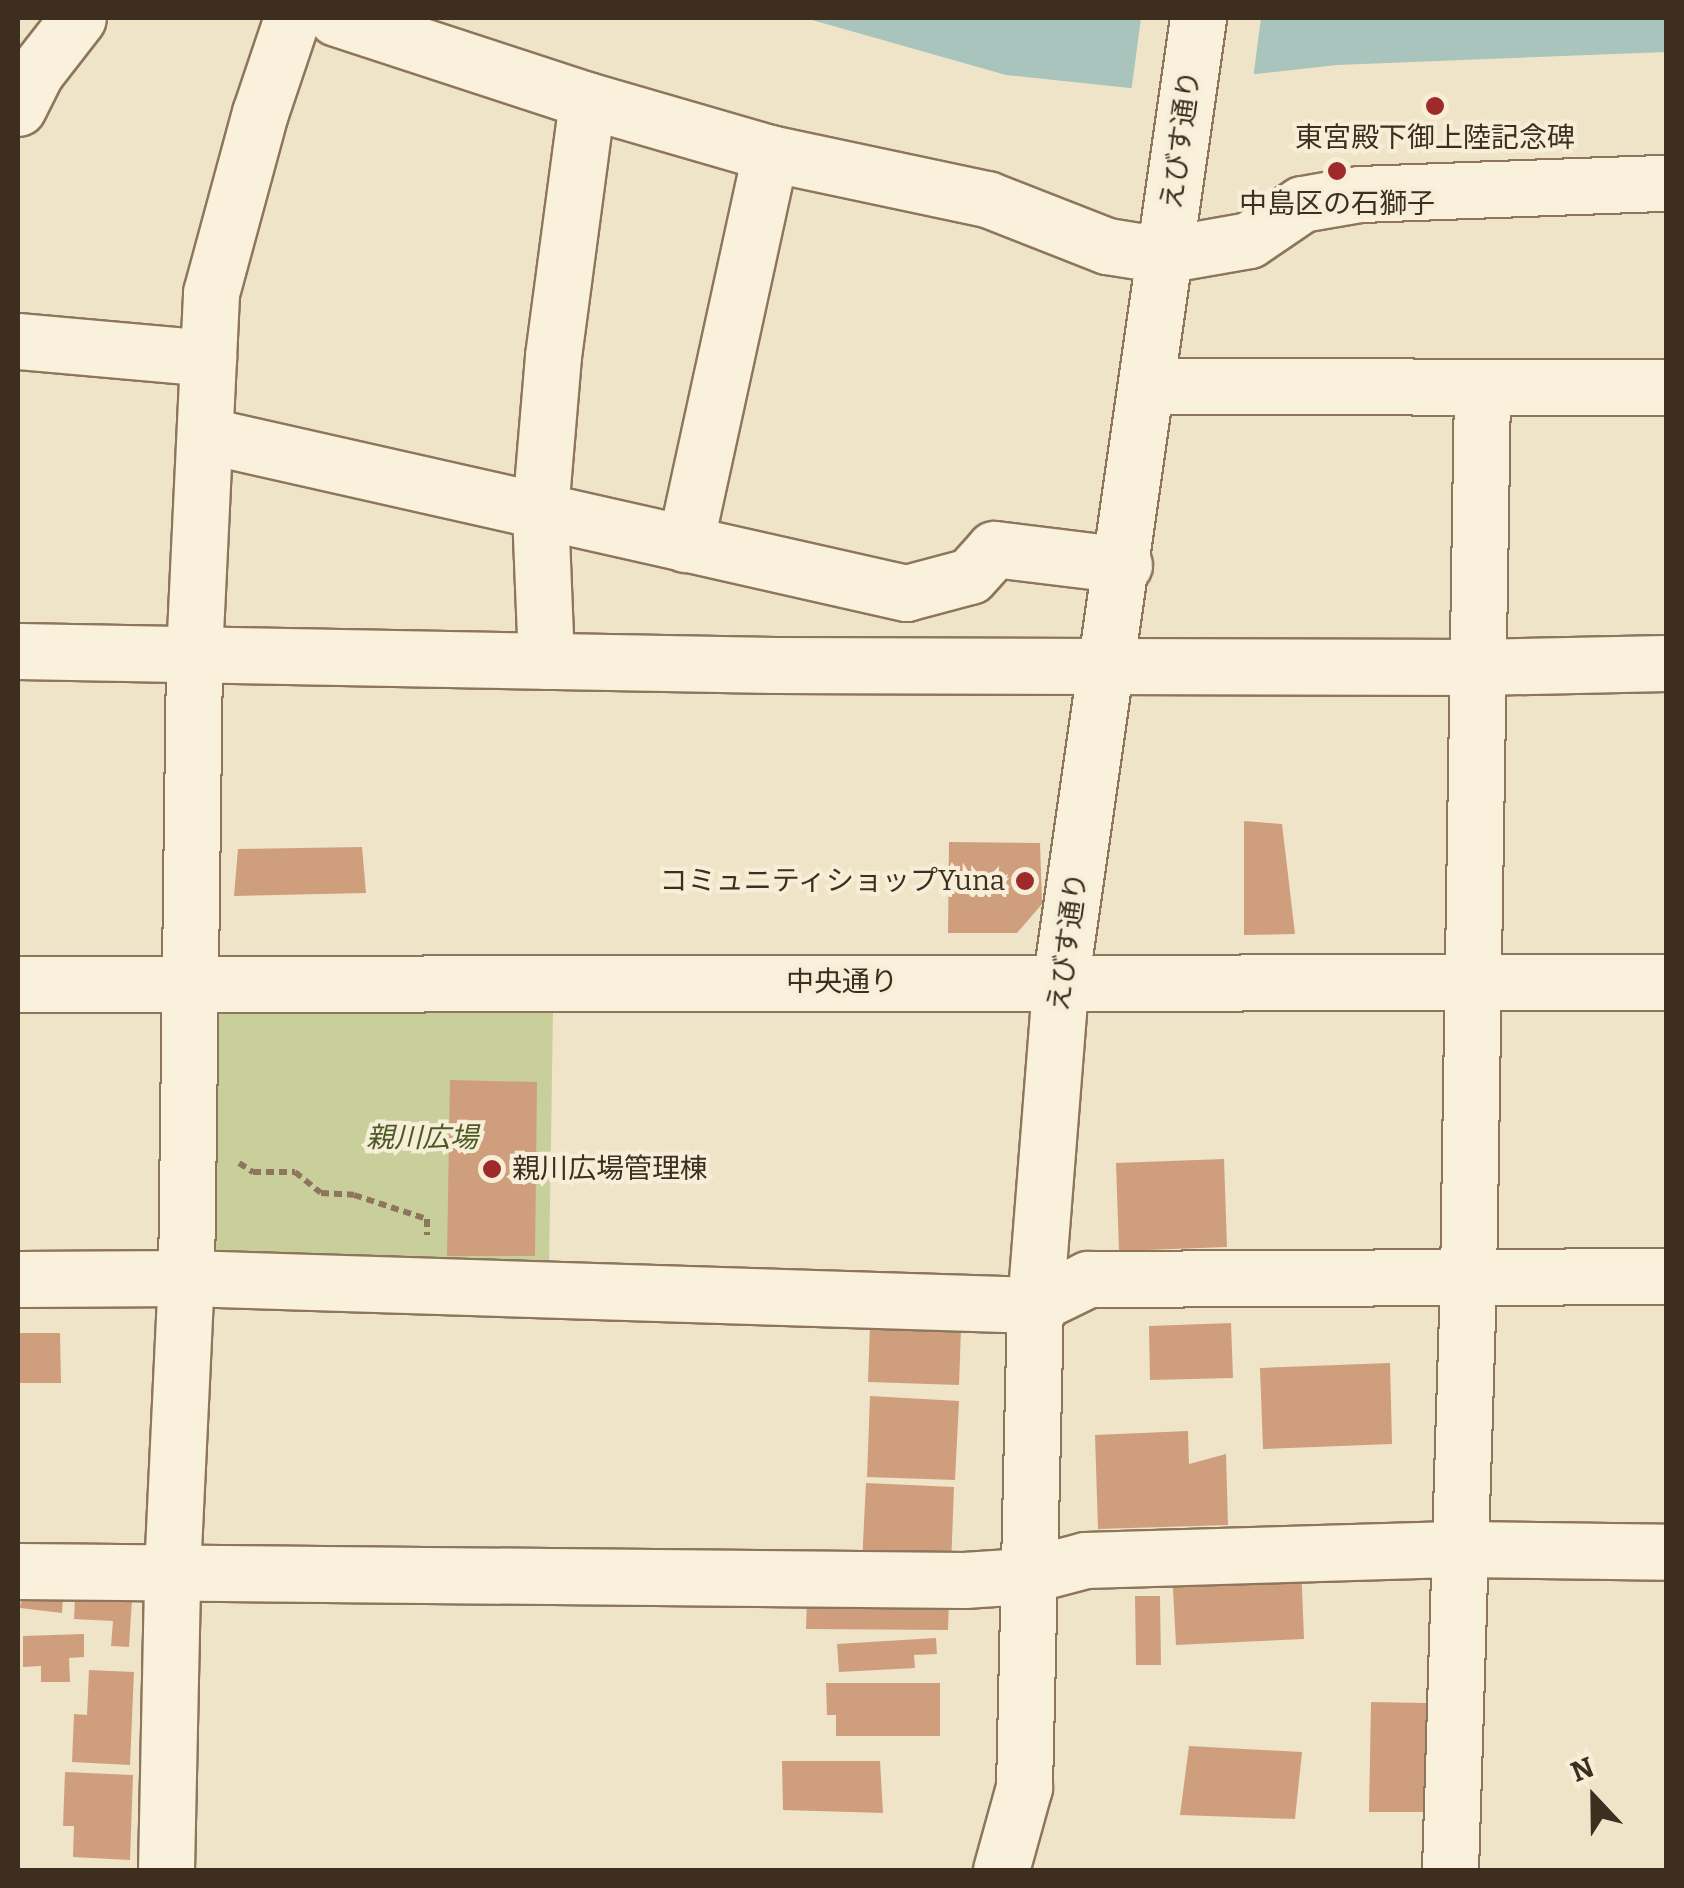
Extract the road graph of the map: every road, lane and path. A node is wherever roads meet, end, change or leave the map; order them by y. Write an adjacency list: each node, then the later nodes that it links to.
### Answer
1 (78, 18): 6 (street)
2 (292, 18): 11 (street)
3 (336, 18): 5 (street)
4 (1198, 18): 9 (street, えびす通り)
5 (587, 100): 7 (street); 16 (street)
6 (18, 108)
7 (770, 153): 9 (street); 17 (street)
8 (1666, 184): 9 (street)
9 (1164, 255): 12 (street, えびす通り)
10 (18, 342): 11 (street)
11 (208, 358): 15 (street)
12 (1148, 386): 14 (street); 18 (street, えびす通り)
13 (1666, 387): 14 (street)
14 (1482, 390): 24 (street)
15 (205, 436): 16 (street); 20 (street)
16 (540, 512): 17 (street); 21 (street)
17 (684, 544): 18 (street)
18 (1124, 564): 23 (street, えびす通り)
19 (18, 651): 20 (street)
20 (194, 655): 21 (street); 29 (street)
21 (546, 661): 23 (street)
22 (1666, 663): 24 (street)
23 (1106, 666): 24 (street); 28 (street, えびす通り)
24 (1478, 667): 25 (street)
25 (1470, 982): 26 (street, 中央通り); 28 (street, 中央通り); 34 (street)
26 (1666, 982)
27 (18, 984): 29 (street, 中央通り)
28 (1060, 984): 29 (street, 中央通り); 36 (street, えびす通り)
29 (191, 986): 30 (street)
30 (188, 1156): 32 (street); 35 (path)
31 (1666, 1276): 34 (street)
32 (186, 1278): 33 (street); 35 (street); 40 (street)
33 (18, 1279)
34 (1468, 1280): 36 (street); 37 (street)
35 (427, 1285): 36 (street)
36 (1035, 1305): 41 (street, えびす通り)
37 (1461, 1549): 38 (street); 41 (street); 44 (street)
38 (1666, 1552)
39 (18, 1571): 40 (street)
40 (172, 1572): 41 (street); 42 (street)
41 (1025, 1576): 43 (street, えびす通り)
42 (166, 1870)
43 (1001, 1870)
44 (1450, 1870)

